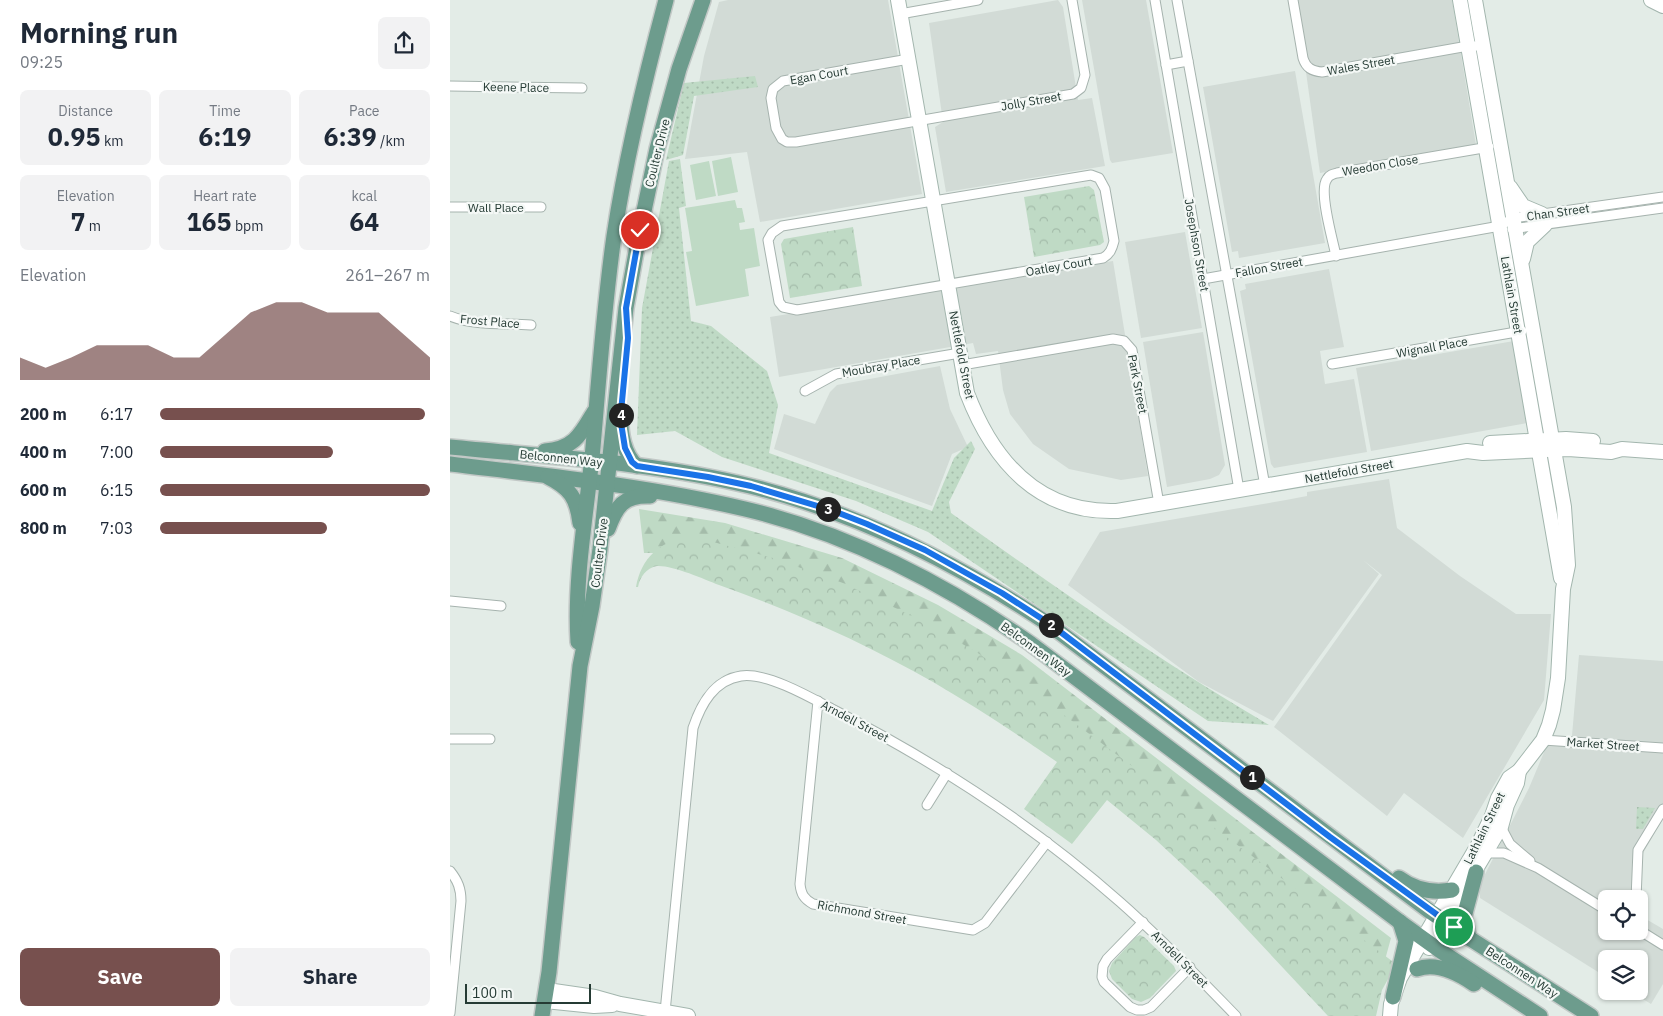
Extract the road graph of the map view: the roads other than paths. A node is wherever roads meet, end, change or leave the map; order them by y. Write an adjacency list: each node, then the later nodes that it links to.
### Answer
1 (666, 0): 43 (main road, Coulter Drive)
2 (703, 0): 36 (main road, Coulter Drive)
3 (978, 0): 12 (street)
4 (1072, 0): 20 (street, Jolly Street)
5 (1155, 0): 17 (street, Josephson Street)
6 (1177, 0): 16 (street, Josephson Street)
7 (1292, 0): 13 (street, Wales Street)
8 (1460, 0): 13 (street, Lathlain Street)
9 (1475, 0): 14 (street, Lathlain Street)
10 (1651, 0): 11 (street)
11 (1663, 6)
12 (899, 7): 15 (street, Nettlefold Street)
13 (1468, 46): 14 (street, Wales Street); 21 (street, Lathlain Street)
14 (1483, 46): 21 (street, Lathlain Street)
15 (908, 59): 20 (street, Nettlefold Street); 20 (street, Egan Court)
16 (1188, 62): 17 (street); 33 (street, Josephson Street)
17 (1166, 65): 34 (street, Josephson Street)
18 (450, 86): 19 (street, Keene Place)
19 (582, 88)
20 (919, 120): 24 (street, Nettlefold Street)
21 (1493, 146): 22 (street, Lathlain Street); 30 (street, Lathlain Street); 31 (street, Weedon Close)
22 (1507, 182): 28 (street); 29 (street, Lathlain Street)
23 (1663, 197): 28 (street, Chan Street)
24 (934, 200): 35 (street, Nettlefold Street); 35 (street, Oatley Court); 35 (street, Oatley Court)
25 (450, 207): 26 (street, Wall Place)
26 (541, 207)
27 (1663, 208): 28 (street, Chan Street)
28 (1544, 220): 29 (street, Chan Street); 32 (street)
29 (1514, 224): 30 (street, Chan Street); 32 (street, Lathlain Street)
30 (1500, 226): 31 (street); 39 (street, Lathlain Street)
31 (1336, 256): 33 (street, Fallon Street)
32 (1522, 266): 39 (street, Lathlain Street)
33 (1227, 274): 34 (street, Fallon Street); 56 (street, Josephson Street)
34 (1203, 279): 57 (street, Josephson Street)
35 (948, 284): 40 (street, Nettlefold Street)
36 (626, 308): 50 (main road, Coulter Drive); 52 (main road)
37 (450, 316): 38 (street, Frost Place)
38 (531, 324)
39 (1526, 331): 41 (street, Wignall Place); 44 (street, Lathlain Street); 45 (street, Lathlain Street)
40 (961, 359): 42 (street, Moubray Place); 59 (street, Nettlefold Street); 59 (street, Park Street)
41 (1332, 364)
42 (805, 392)
43 (595, 410): 48 (main road); 49 (main road, Coulter Drive)
44 (1552, 444): 45 (street, Nettlefold Street); 47 (street, Nettlefold Street); 62 (street, Lathlain Street)
45 (1538, 445): 56 (street, Nettlefold Street); 62 (street, Lathlain Street)
46 (450, 447): 48 (main road, Belconnen Way)
47 (1663, 452)
48 (514, 453): 49 (main road, Belconnen Way)
49 (591, 461): 50 (main road, Belconnen Way); 54 (main road, Coulter Drive)
50 (609, 463): 52 (main road, Belconnen Way); 55 (main road, Coulter Drive)
51 (450, 464): 53 (main road, Belconnen Way)
52 (637, 466): 76 (main road, Belconnen Way)
53 (544, 475): 54 (main road, Belconnen Way); 60 (main road)
54 (589, 481): 55 (main road, Belconnen Way); 60 (main road, Coulter Drive)
55 (608, 483): 58 (main road, Belconnen Way); 61 (main road, Coulter Drive)
56 (1265, 486): 57 (street, Nettlefold Street)
57 (1239, 490): 59 (street, Nettlefold Street)
58 (701, 500): 61 (main road); 87 (main road, Belconnen Way)
59 (1159, 504)
60 (582, 546): 65 (main road, Coulter Drive)
61 (600, 548): 65 (main road, Coulter Drive)
62 (1563, 589): 69 (street, Lathlain Street)
63 (450, 601): 64 (street)
64 (501, 606)
65 (580, 666): 94 (main road, Coulter Drive)
66 (818, 702): 72 (street, Arndell Street); 77 (street, Richmond Street); 96 (street, Arndell Street)
67 (450, 739): 68 (street)
68 (490, 739)
69 (1543, 740): 70 (street, Market Street); 71 (street, Lathlain Street)
70 (1663, 748)
71 (1519, 771): 75 (street, Lathlain Street); 82 (street, Lathlain Street)
72 (947, 773): 73 (street); 77 (street, Arndell Street)
73 (927, 806)
74 (1663, 809): 83 (street)
75 (1501, 827): 78 (street, Lathlain Street); 79 (street, Lathlain Street)
76 (1330, 837): 82 (main road); 85 (main road, Belconnen Way)
77 (1047, 842): 86 (street, Arndell Street)
78 (1487, 853): 79 (street, Lathlain Street); 81 (street, Lathlain Street)
79 (1538, 868): 84 (street)
80 (450, 871): 97 (street)
81 (1476, 872): 85 (street, Lathlain Street); 89 (main road)
82 (1452, 890): 85 (street, Lathlain Street)
83 (1636, 890)
84 (1598, 905)
85 (1441, 919): 89 (main road, Belconnen Way); 90 (street)
86 (1143, 922): 92 (street, Arndell Street); 92 (street)
87 (1400, 922): 90 (main road, Belconnen Way); 95 (main road)
88 (1648, 936): 91 (street)
89 (1469, 938): 104 (main road, Belconnen Way)
90 (1427, 942): 93 (street); 95 (street); 103 (main road, Belconnen Way)
91 (1663, 945)
92 (1190, 968): 100 (street, Arndell Street)
93 (1416, 969): 95 (street); 102 (main road)
94 (546, 995): 96 (street); 98 (main road, Coulter Drive)
95 (1393, 997): 101 (street)
96 (665, 1012): 99 (street)
97 (450, 1013)
98 (542, 1016)
99 (688, 1016)
100 (1236, 1016)
101 (1390, 1016)
102 (1532, 1016)
103 (1540, 1016)
104 (1591, 1016)

